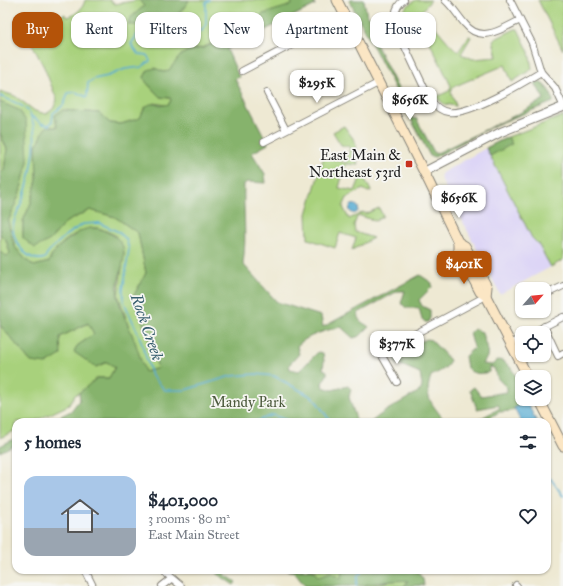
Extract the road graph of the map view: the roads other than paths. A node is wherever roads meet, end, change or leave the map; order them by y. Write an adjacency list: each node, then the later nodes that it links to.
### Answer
1 (337, 0): 5 (main road)
2 (404, 0): 10 (street)
3 (445, 0): 6 (street)
4 (510, 0): 6 (street)
5 (343, 12)
6 (520, 20): 10 (street)
7 (286, 48): 9 (street)
8 (360, 48): 11 (main road)
9 (242, 71)
10 (541, 72): 13 (street)
11 (378, 83): 14 (street); 16 (main road)
12 (267, 93): 14 (street)
13 (563, 106): 16 (street)
14 (286, 130): 15 (street)
15 (264, 142)
16 (424, 172): 19 (main road)
17 (563, 286): 18 (street)
18 (551, 292)
19 (486, 296): 24 (main road); 27 (street)
20 (563, 317): 21 (street)
21 (544, 326)
22 (551, 338): 25 (street)
23 (515, 342): 24 (street)
24 (511, 344): 26 (main road)
25 (561, 354)
26 (524, 370)
27 (397, 382)
28 (543, 406): 29 (main road)
29 (549, 418)
30 (551, 422): 31 (main road)
31 (563, 446)
32 (87, 574): 35 (street)
33 (166, 574): 34 (street)
34 (171, 579): 36 (street); 37 (street)
35 (93, 586)
36 (162, 586)
37 (181, 586)

